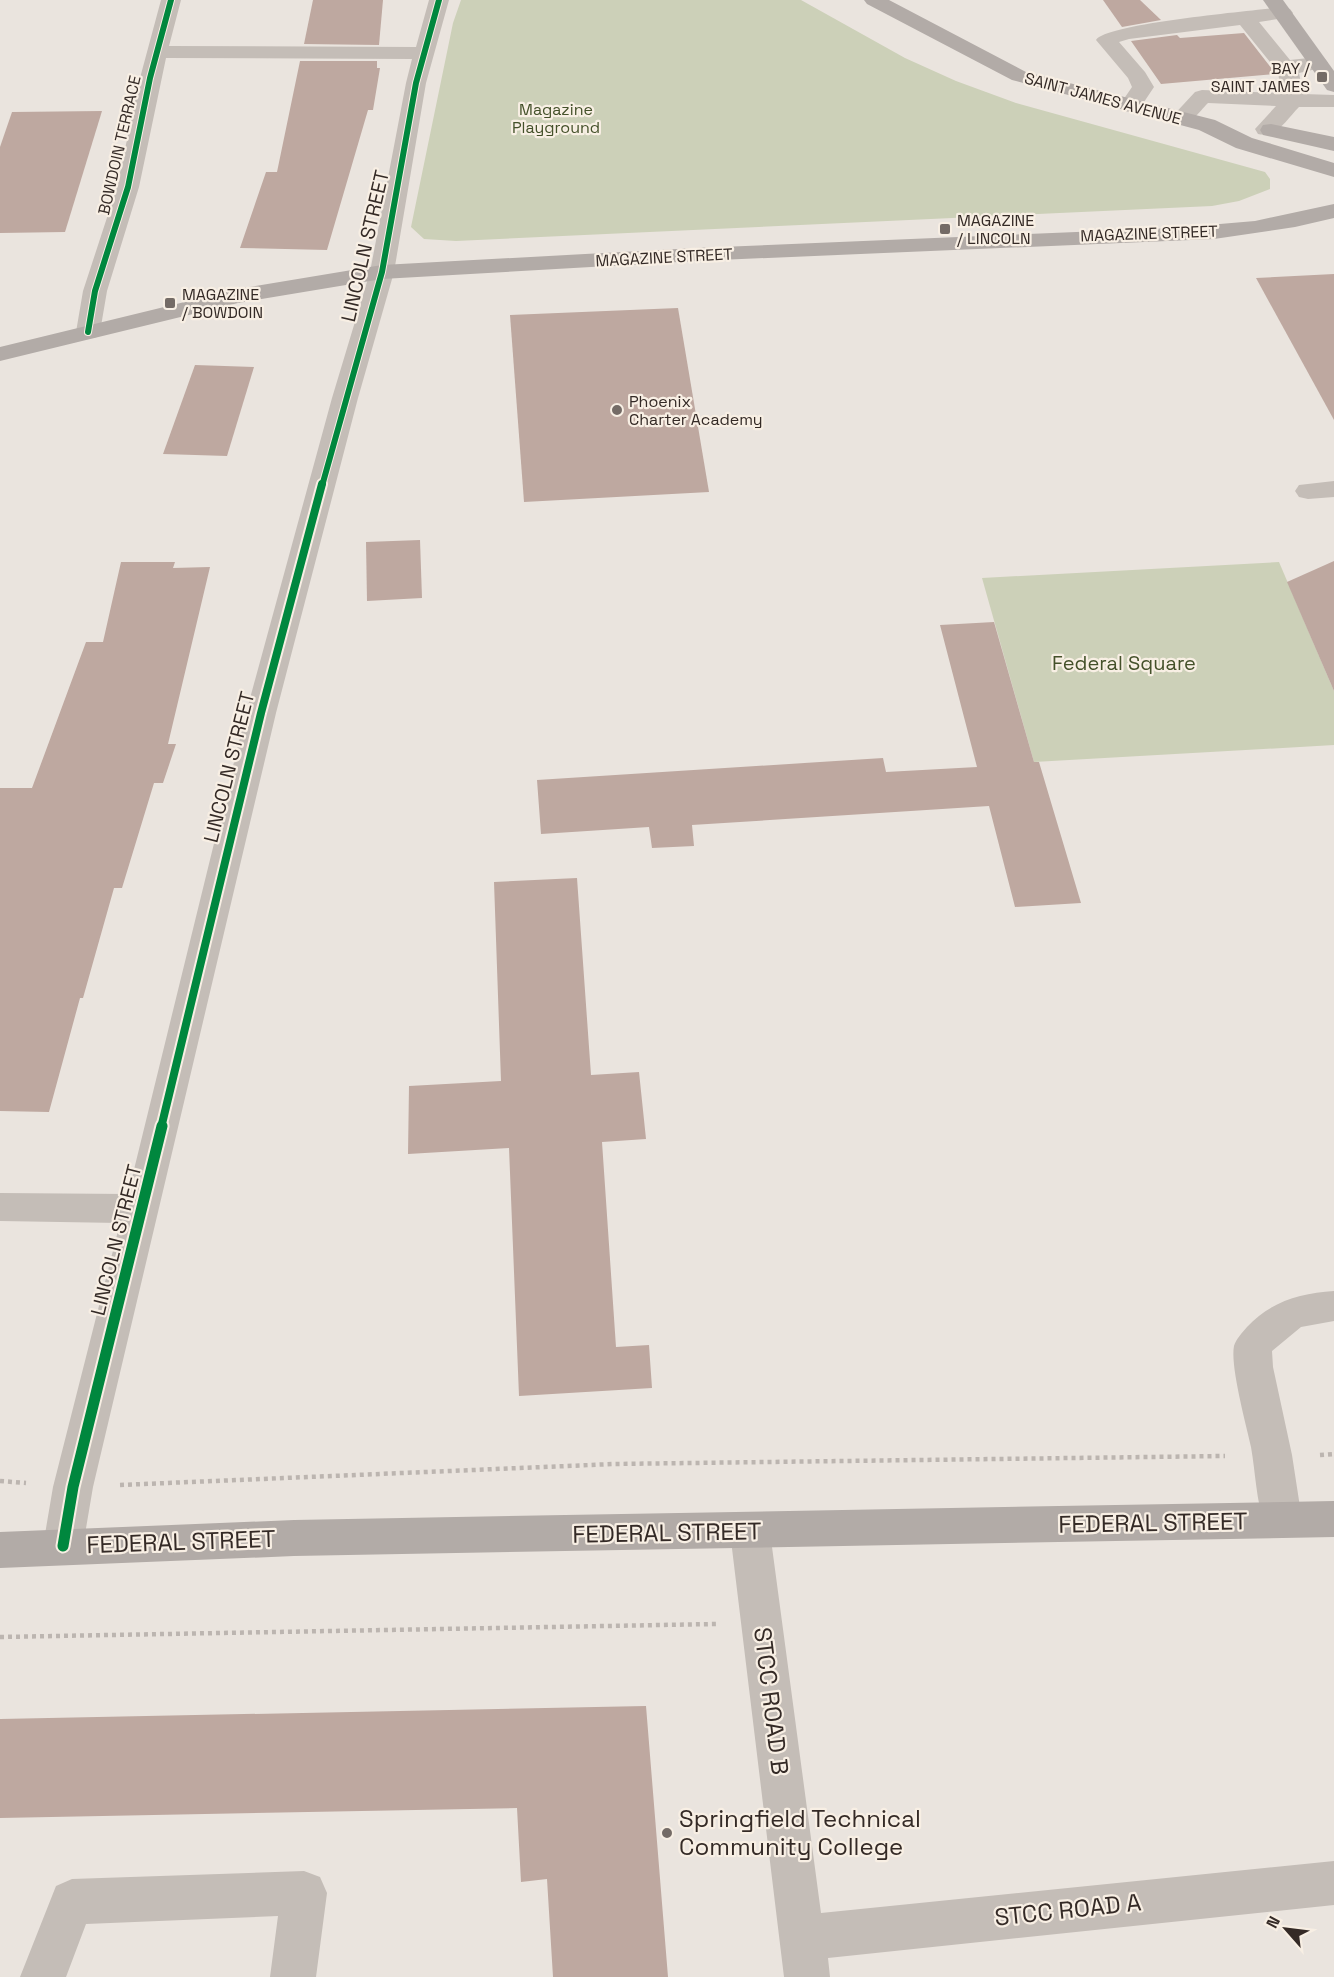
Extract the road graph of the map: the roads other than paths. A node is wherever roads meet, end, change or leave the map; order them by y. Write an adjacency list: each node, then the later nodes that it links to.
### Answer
1 (171, 0): 7 (street, BOWDOIN TERRACE)
2 (440, 0): 8 (street, LINCOLN STREET)
3 (874, 0): 14 (main road, SAINT JAMES AVENUE)
4 (1278, 7): 5 (street); 9 (main road)
5 (1245, 18): 10 (street); 14 (street)
6 (1334, 49): 9 (street)
7 (156, 52): 8 (street); 22 (street, BOWDOIN TERRACE)
8 (423, 53): 21 (street, LINCOLN STREET)
9 (1313, 56): 10 (street); 11 (main road)
10 (1288, 71): 12 (street)
11 (1334, 86)
12 (1293, 100): 13 (street); 15 (street); 17 (street)
13 (1334, 101)
14 (1130, 106): 15 (main road, SAINT JAMES AVENUE)
15 (1181, 119): 16 (main road, SAINT JAMES AVENUE)
16 (1206, 125): 17 (main road, SAINT JAMES AVENUE); 19 (main road, SAINT JAMES AVENUE)
17 (1266, 129): 18 (main road, SAINT JAMES AVENUE)
18 (1334, 144)
19 (1334, 170)
20 (1334, 212): 21 (main road, MAGAZINE STREET)
21 (382, 272): 22 (main road, MAGAZINE STREET); 25 (street, LINCOLN STREET)
22 (88, 332): 23 (main road, MAGAZINE STREET)
23 (0, 354)
24 (0, 1207): 25 (street)
25 (142, 1209): 30 (street, LINCOLN STREET)
26 (1334, 1306): 28 (street)
27 (1334, 1519): 28 (main road, FEDERAL STREET)
28 (1282, 1520): 29 (main road, FEDERAL STREET)
29 (750, 1532): 30 (main road, FEDERAL STREET); 33 (street, STCC ROAD B)
30 (63, 1546): 31 (main road, FEDERAL STREET)
31 (0, 1550)
32 (1334, 1883): 33 (street, STCC ROAD A)
33 (804, 1957)
34 (43, 1977): 35 (street)
35 (293, 1977)

